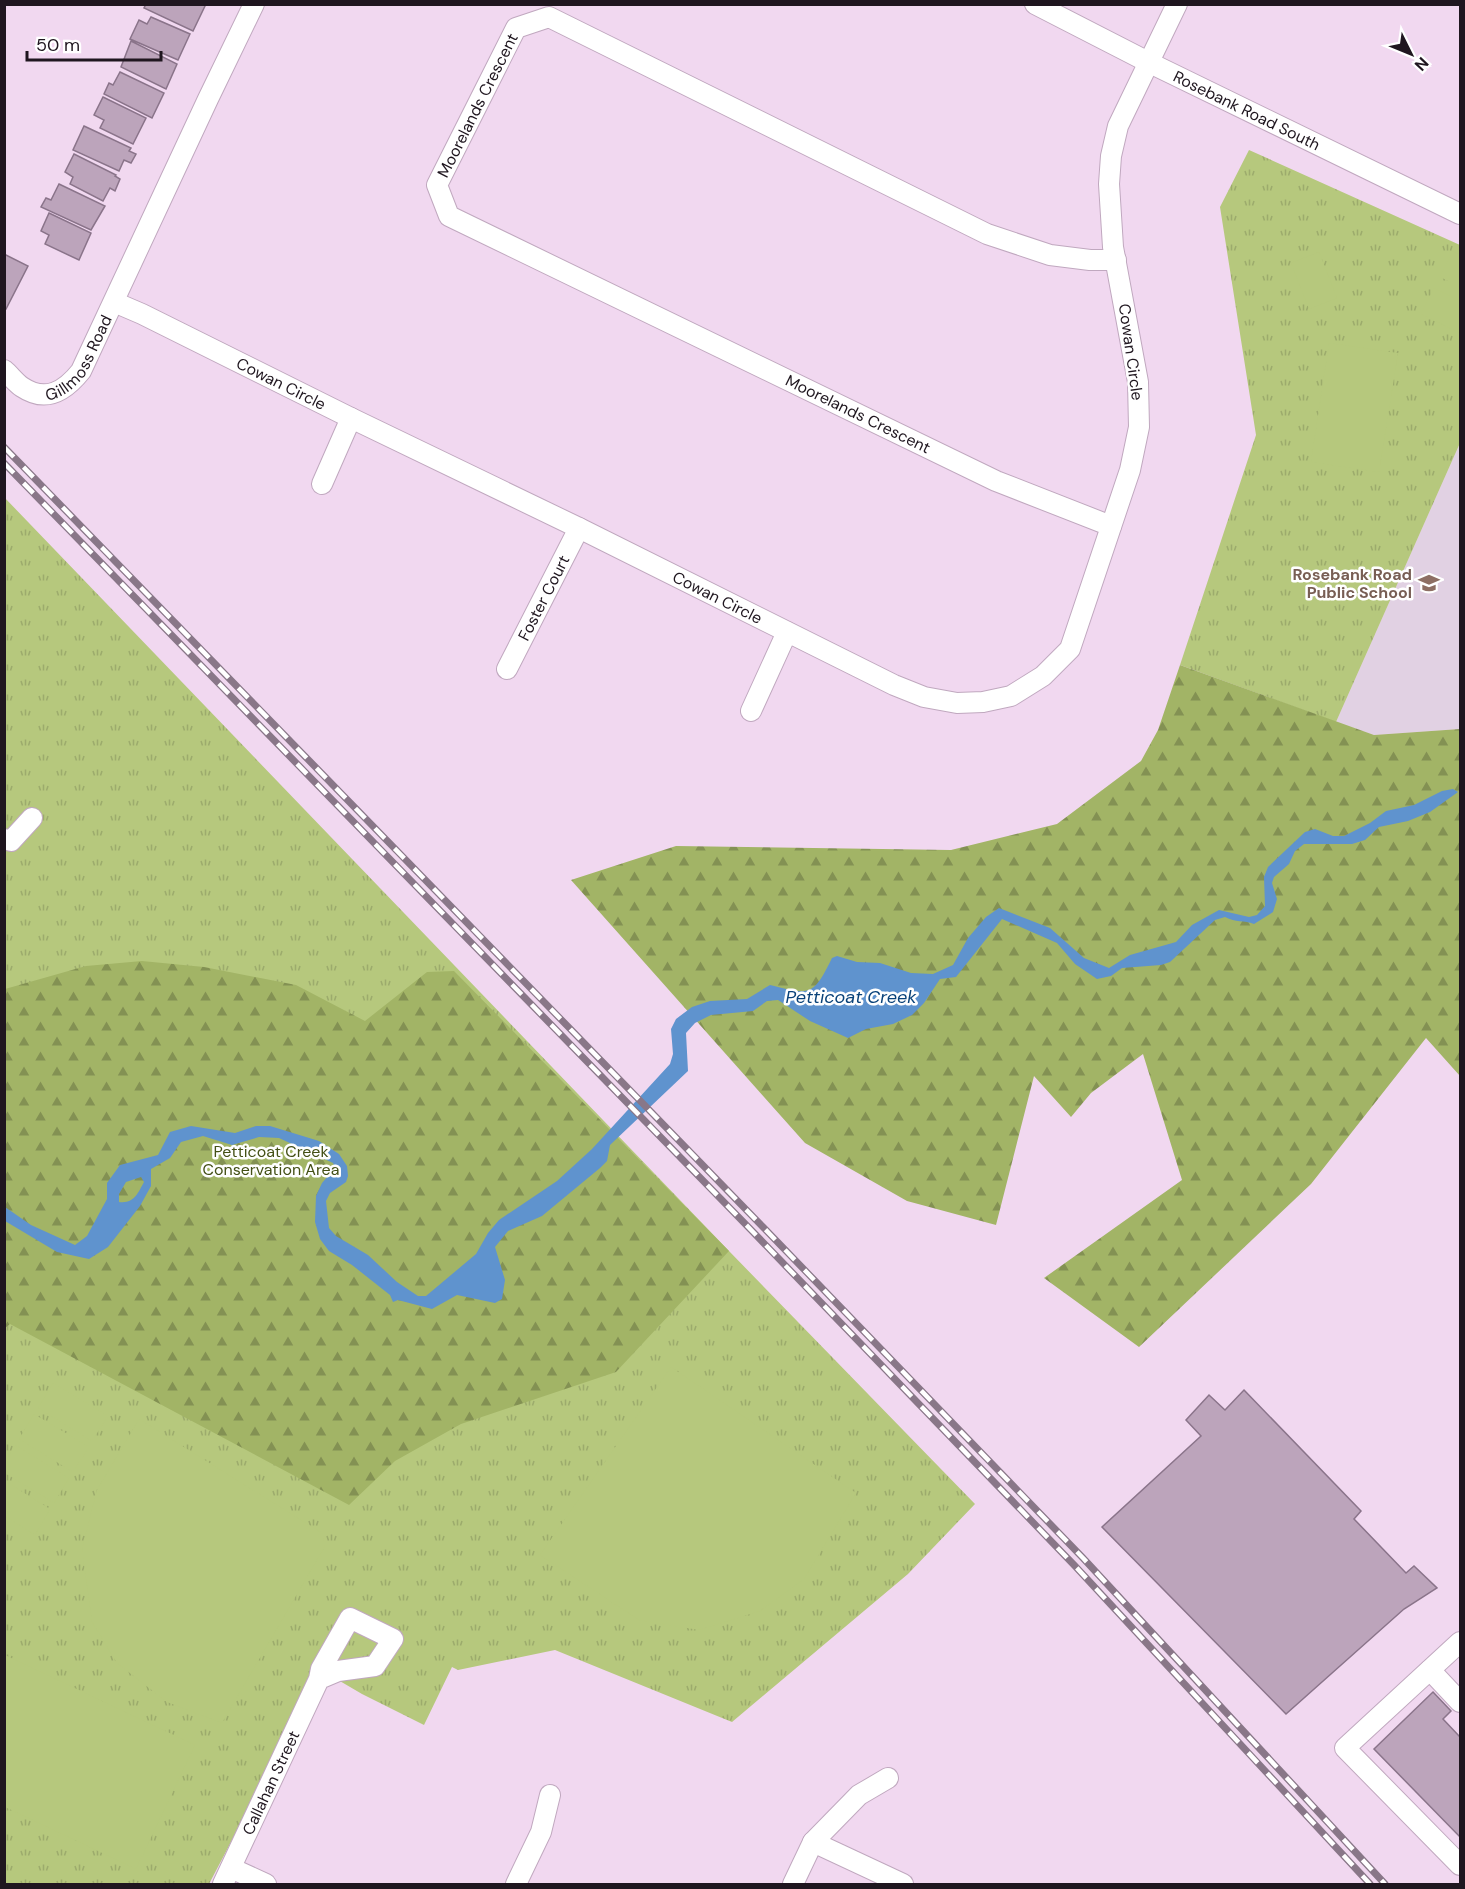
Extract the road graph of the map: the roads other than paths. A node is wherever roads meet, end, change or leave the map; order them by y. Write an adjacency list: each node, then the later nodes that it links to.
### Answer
1 (254, 4): 7 (street)
2 (1035, 4): 4 (street, Rosebank Road South)
3 (1178, 4): 4 (street, Cowan Circle)
4 (1150, 63): 5 (street, Rosebank Road South); 6 (street, Cowan Circle)
5 (1461, 214)
6 (1116, 260): 11 (street, Cowan Circle); 11 (street, Moorelands Crescent)
7 (114, 302): 8 (street, Gillmoss Road); 9 (street, Cowan Circle)
8 (4, 370)
9 (351, 418): 10 (street); 12 (street, Cowan Circle)
10 (322, 484)
11 (1111, 526): 13 (street, Cowan Circle)
12 (579, 528): 13 (street, Cowan Circle); 14 (street, Foster Court)
13 (787, 632): 15 (street)
14 (507, 669)
15 (751, 711)
16 (32, 818): 17 (street)
17 (4, 840)
18 (1461, 1642): 19 (street)
19 (1430, 1670): 21 (street); 25 (street)
20 (318, 1679): 26 (street, Callahan Street)
21 (1461, 1702)
22 (888, 1778): 24 (street)
23 (550, 1795): 28 (street)
24 (813, 1842): 29 (street); 30 (street)
25 (1461, 1865)
26 (227, 1876): 27 (street)
27 (266, 1884)
28 (516, 1884)
29 (793, 1884)
30 (903, 1884)

